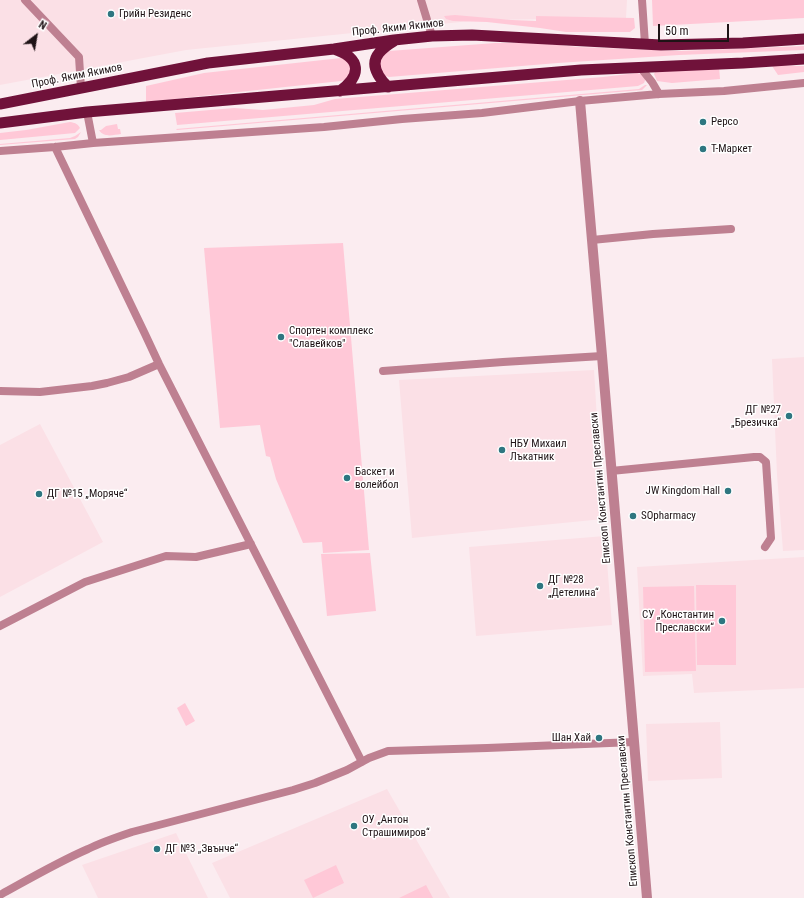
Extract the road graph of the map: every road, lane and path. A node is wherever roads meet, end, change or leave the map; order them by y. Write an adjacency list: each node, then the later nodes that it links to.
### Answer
1 (25, 0): 13 (street)
2 (420, 0): 4 (street)
3 (642, 0): 7 (street)
4 (432, 36): 6 (highway, Проф. Яким Якимов); 7 (highway, Проф. Яким Якимов)
5 (804, 39): 7 (highway, Проф. Яким Якимов)
6 (394, 40): 8 (highway, Проф. Яким Якимов); 12 (highway)
7 (645, 44)
8 (334, 49): 13 (highway, Проф. Яким Якимов); 14 (highway)
9 (804, 58): 10 (highway)
10 (640, 67): 12 (highway); 15 (street)
11 (804, 84): 15 (street)
12 (388, 87): 14 (highway)
13 (81, 88): 17 (highway, Проф. Яким Якимов)
14 (340, 91): 18 (highway)
15 (659, 94): 16 (street)
16 (580, 100): 20 (street); 24 (street, Епископ Константин Преславски)
17 (0, 104)
18 (87, 112): 19 (highway); 20 (street)
19 (0, 123)
20 (93, 143): 21 (street)
21 (55, 147): 22 (street); 26 (street)
22 (0, 150)
23 (731, 229): 24 (street)
24 (592, 240): 25 (street, Епископ Константин Преславски)
25 (602, 356): 27 (street); 29 (street, Епископ Константин Преславски)
26 (159, 364): 28 (street); 30 (street)
27 (383, 371)
28 (0, 391)
29 (611, 471): 31 (street); 33 (street, Епископ Константин Преславски)
30 (251, 544): 32 (street); 34 (street)
31 (765, 547)
32 (0, 626)
33 (634, 742): 34 (street); 36 (street, Епископ Константин Преславски)
34 (362, 762): 35 (street)
35 (0, 895)
36 (647, 898)

